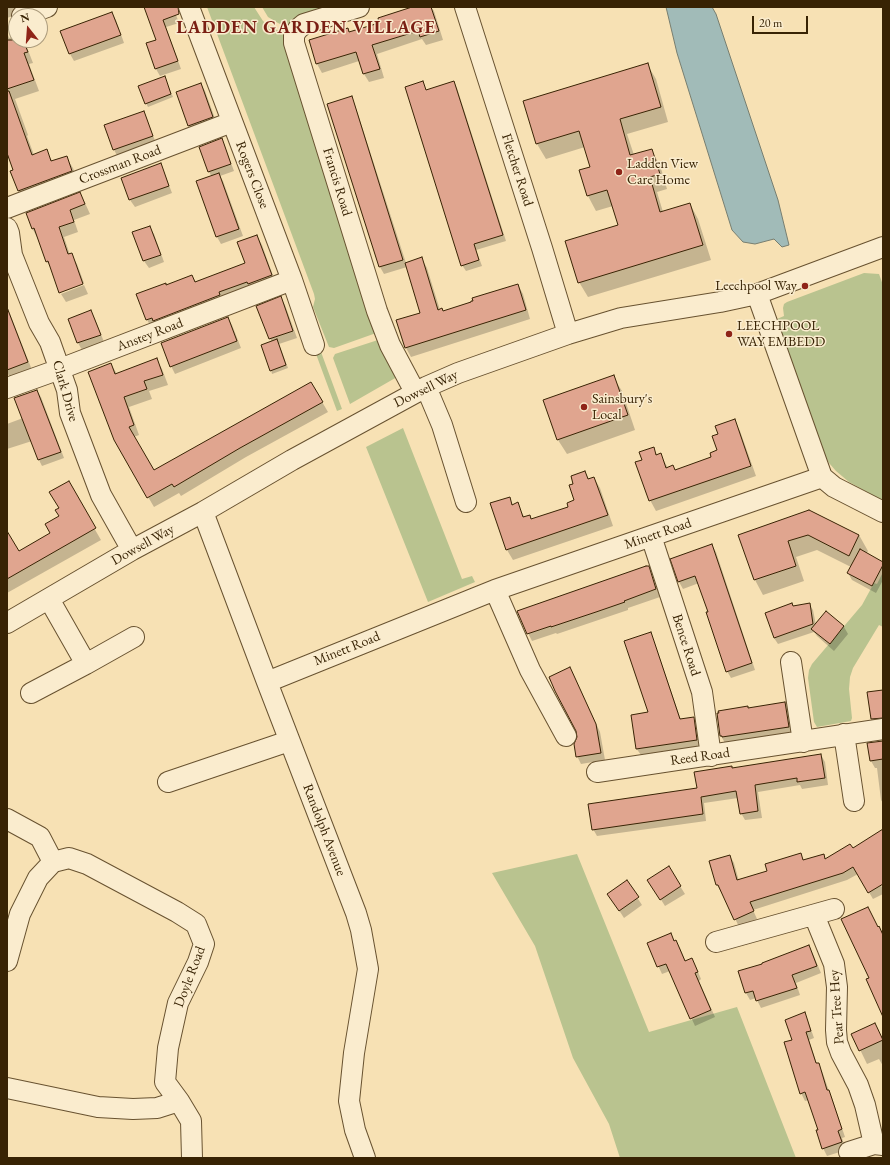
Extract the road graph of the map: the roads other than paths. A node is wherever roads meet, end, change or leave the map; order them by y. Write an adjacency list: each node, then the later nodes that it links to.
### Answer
1 (188, 7): 4 (street, Rogers Close)
2 (359, 7): 14 (street, Francis Road)
3 (465, 7): 10 (street, Fletcher Road)
4 (232, 122): 5 (street, Crossman Road); 8 (street, Rogers Close)
5 (7, 208)
6 (7, 228): 12 (street, Clark Drive)
7 (882, 252): 9 (street, Dowsell Way)
8 (292, 280): 11 (street, Rogers Close); 12 (street, Anstey Road)
9 (757, 294): 10 (street, Dowsell Way); 15 (street)
10 (568, 334): 14 (street, Dowsell Way)
11 (314, 344)
12 (60, 369): 13 (street, Anstey Road); 20 (street, Clark Drive)
13 (7, 388)
14 (420, 390): 16 (street, Francis Road); 17 (street, Dowsell Way)
15 (822, 477): 18 (street); 19 (street, Minett Road)
16 (466, 502)
17 (203, 512): 20 (street, Dowsell Way); 27 (street, Randolph Avenue)
18 (883, 512)
19 (651, 536): 21 (street, Minett Road); 34 (street, Bence Road)
20 (132, 550): 22 (street, Dowsell Way)
21 (495, 590): 27 (street, Minett Road); 31 (street)
22 (49, 599): 23 (street, Dowsell Way); 26 (street)
23 (7, 623)
24 (134, 637): 26 (street)
25 (792, 662): 33 (street)
26 (86, 664): 28 (street)
27 (267, 682): 32 (street, Randolph Avenue)
28 (31, 693)
29 (883, 729): 30 (street, Reed Road)
30 (844, 734): 33 (street, Reed Road); 37 (street)
31 (566, 736)
32 (290, 741): 36 (street); 49 (street, Randolph Avenue)
33 (803, 742): 34 (street, Reed Road)
34 (711, 756): 35 (street, Reed Road)
35 (597, 772)
36 (168, 782)
37 (854, 801)
38 (7, 819): 39 (street)
39 (53, 862): 43 (street); 45 (street, Doyle Road)
40 (834, 909): 41 (street)
41 (814, 914): 42 (street); 46 (street, Pear Tree Hey)
42 (716, 942)
43 (7, 962)
44 (7, 1088): 45 (street)
45 (179, 1101): 48 (street, Doyle Road)
46 (878, 1144): 47 (street, Pear Tree Hey)
47 (849, 1152)
48 (192, 1158)
49 (365, 1158)

